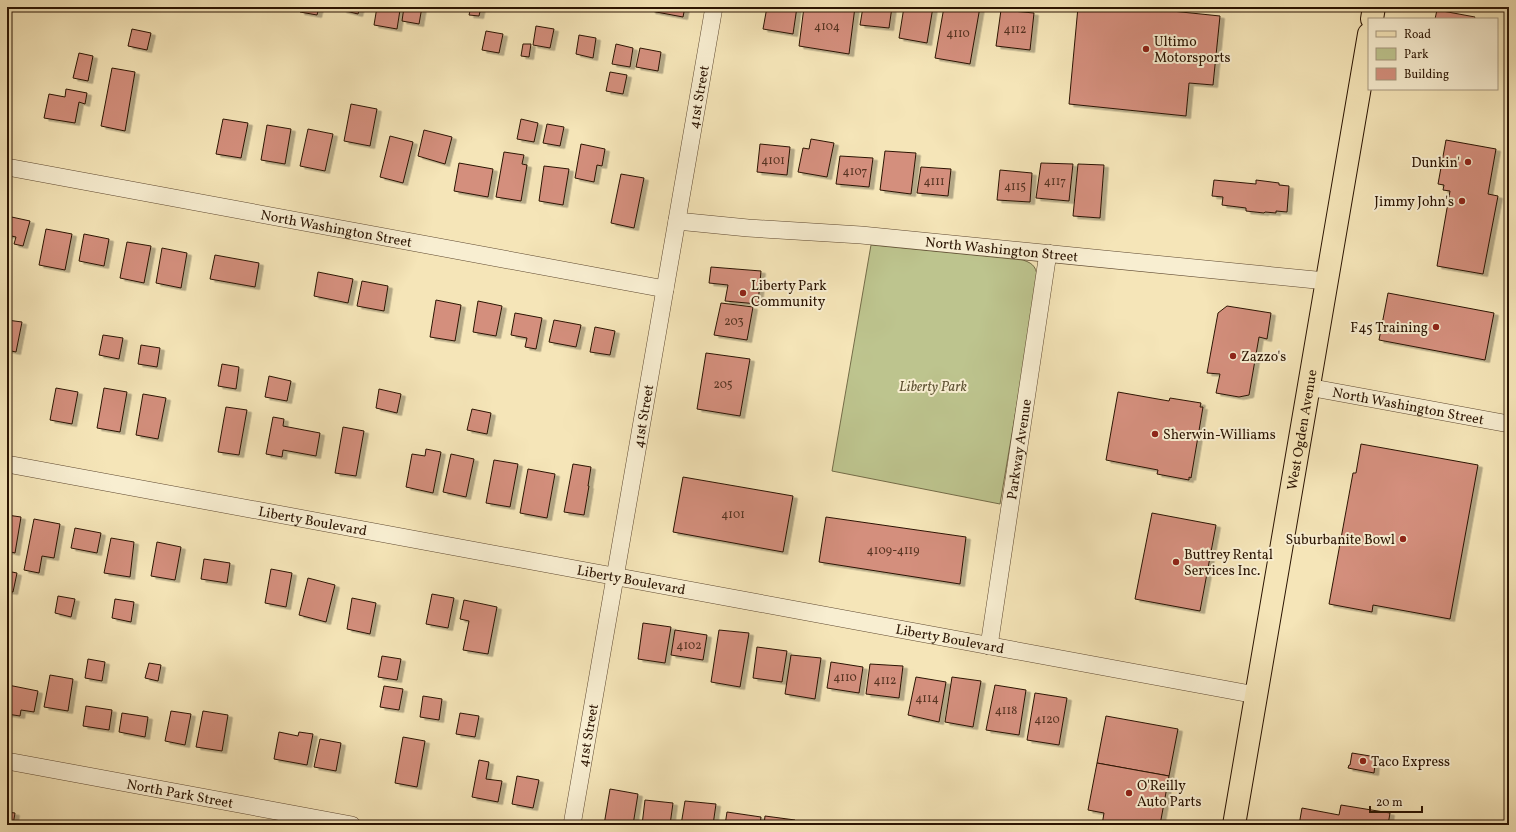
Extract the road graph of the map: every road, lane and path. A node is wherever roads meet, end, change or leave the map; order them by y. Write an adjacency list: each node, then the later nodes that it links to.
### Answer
1 (714, 7): 6 (street, 41st Street)
2 (1374, 7): 3 (main road)
3 (1372, 18)
4 (1368, 40): 8 (main road, West Ogden Avenue)
5 (7, 167): 9 (street, North Washington Street)
6 (677, 220): 7 (street, North Washington Street); 9 (street, 41st Street)
7 (1048, 253): 8 (street, North Washington Street); 14 (street, Parkway Avenue)
8 (1326, 281): 10 (main road, West Ogden Avenue)
9 (666, 289): 13 (street, 41st Street)
10 (1308, 387): 11 (street, North Washington Street); 15 (main road, West Ogden Avenue)
11 (1509, 424)
12 (7, 464): 13 (street, Liberty Boulevard)
13 (615, 576): 14 (street, Liberty Boulevard); 18 (street, 41st Street)
14 (989, 646): 15 (street, Liberty Boulevard)
15 (1256, 695): 19 (main road, West Ogden Avenue)
16 (7, 761): 17 (street, North Park Street)
17 (352, 825)
18 (572, 825)
19 (1234, 825)

